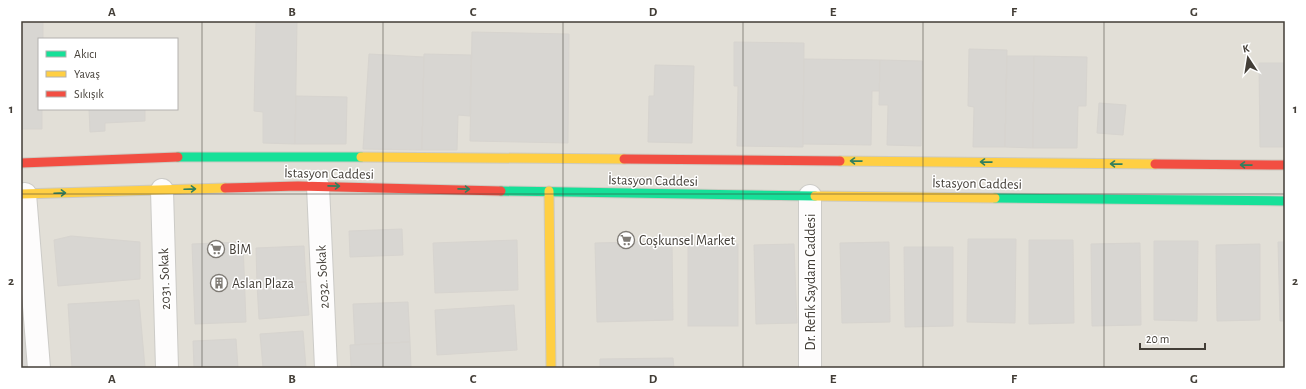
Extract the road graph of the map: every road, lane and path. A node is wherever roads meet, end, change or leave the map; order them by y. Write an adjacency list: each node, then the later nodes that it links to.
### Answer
1 (21, 163): 2 (main road, İstasyon Caddesi, one-way to 1)
2 (1285, 165)
3 (318, 186): 4 (main road, İstasyon Caddesi, one-way to 3); 5 (main road, İstasyon Caddesi, one-way to 5); 11 (street, 2032. Sokak)
4 (162, 190): 6 (main road, İstasyon Caddesi, one-way to 4); 10 (street, 2031. Sokak)
5 (548, 191): 7 (main road, İstasyon Caddesi); 12 (main road)
6 (23, 194): 9 (street)
7 (810, 196): 8 (main road, İstasyon Caddesi); 13 (street, Dr. Refik Saydam Caddesi)
8 (1285, 201)
9 (39, 368)
10 (167, 368)
11 (326, 368)
12 (551, 368)
13 (810, 368)

